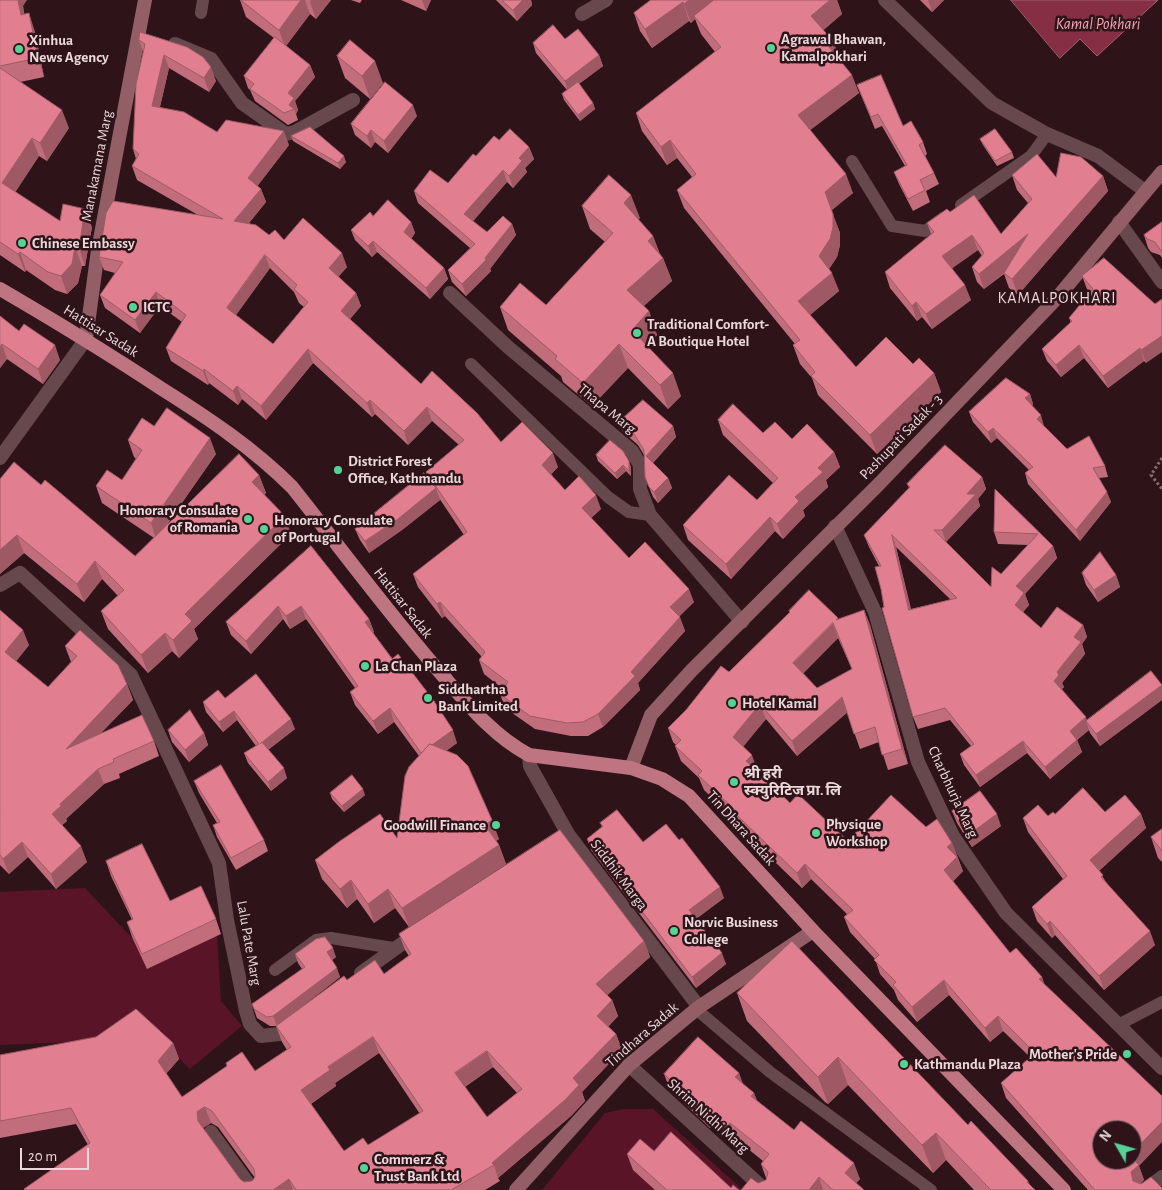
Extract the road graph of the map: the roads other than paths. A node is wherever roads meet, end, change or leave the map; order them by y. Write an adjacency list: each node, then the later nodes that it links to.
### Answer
1 (145, 0): 7 (main road, Manakamana Marg)
2 (203, 0): 5 (lane)
3 (606, 0): 6 (street)
4 (885, 0): 9 (street)
5 (201, 13)
6 (582, 14)
7 (138, 35): 8 (street); 17 (main road, Manakamana Marg)
8 (353, 100)
9 (1047, 134): 10 (lane); 12 (street)
10 (852, 161)
11 (1162, 172): 12 (main road, Pashupati Sadak - 3)
12 (1145, 191): 13 (main road, Pashupati Sadak - 3)
13 (1119, 222): 14 (street); 21 (main road, Pashupati Sadak - 3)
14 (1162, 282)
15 (0, 289): 17 (main road, Hattisar Sadak)
16 (450, 293): 20 (street, Thapa Marg)
17 (86, 339): 19 (street); 24 (main road, Hattisar Sadak)
18 (472, 364): 20 (lane)
19 (0, 458)
20 (650, 516): 23 (street, Thapa Marg)
21 (836, 526): 23 (main road, Pashupati Sadak - 3); 34 (street, Charbhurja Marg)
22 (0, 586): 33 (street, Lalu Pate Marg)
23 (742, 622): 25 (main road, Pashupati Sadak - 3)
24 (529, 755): 25 (main road, Hattisar Sadak); 32 (street, Siddhik Marga)
25 (631, 768): 27 (main road, Tin Dhara Sadak)
26 (426, 927): 28 (street)
27 (813, 931): 32 (main road, Tindhara Sadak); 43 (main road, Tin Dhara Sadak)
28 (393, 948): 29 (lane); 30 (street)
29 (275, 970)
30 (350, 981)
31 (1162, 1002): 34 (lane)
32 (698, 1008): 35 (main road, Tindhara Sadak); 42 (lane)
33 (303, 1018)
34 (1118, 1025): 36 (street, Charbhurja Marg)
35 (629, 1065): 40 (main road, Tindhara Sadak); 41 (street, Shrim Nidhi Marg)
36 (1162, 1068)
37 (210, 1132): 39 (street)
38 (1162, 1178): 44 (street)
39 (253, 1190)
40 (516, 1190)
41 (765, 1190)
42 (931, 1190)
43 (1064, 1190)
44 (1145, 1190)

